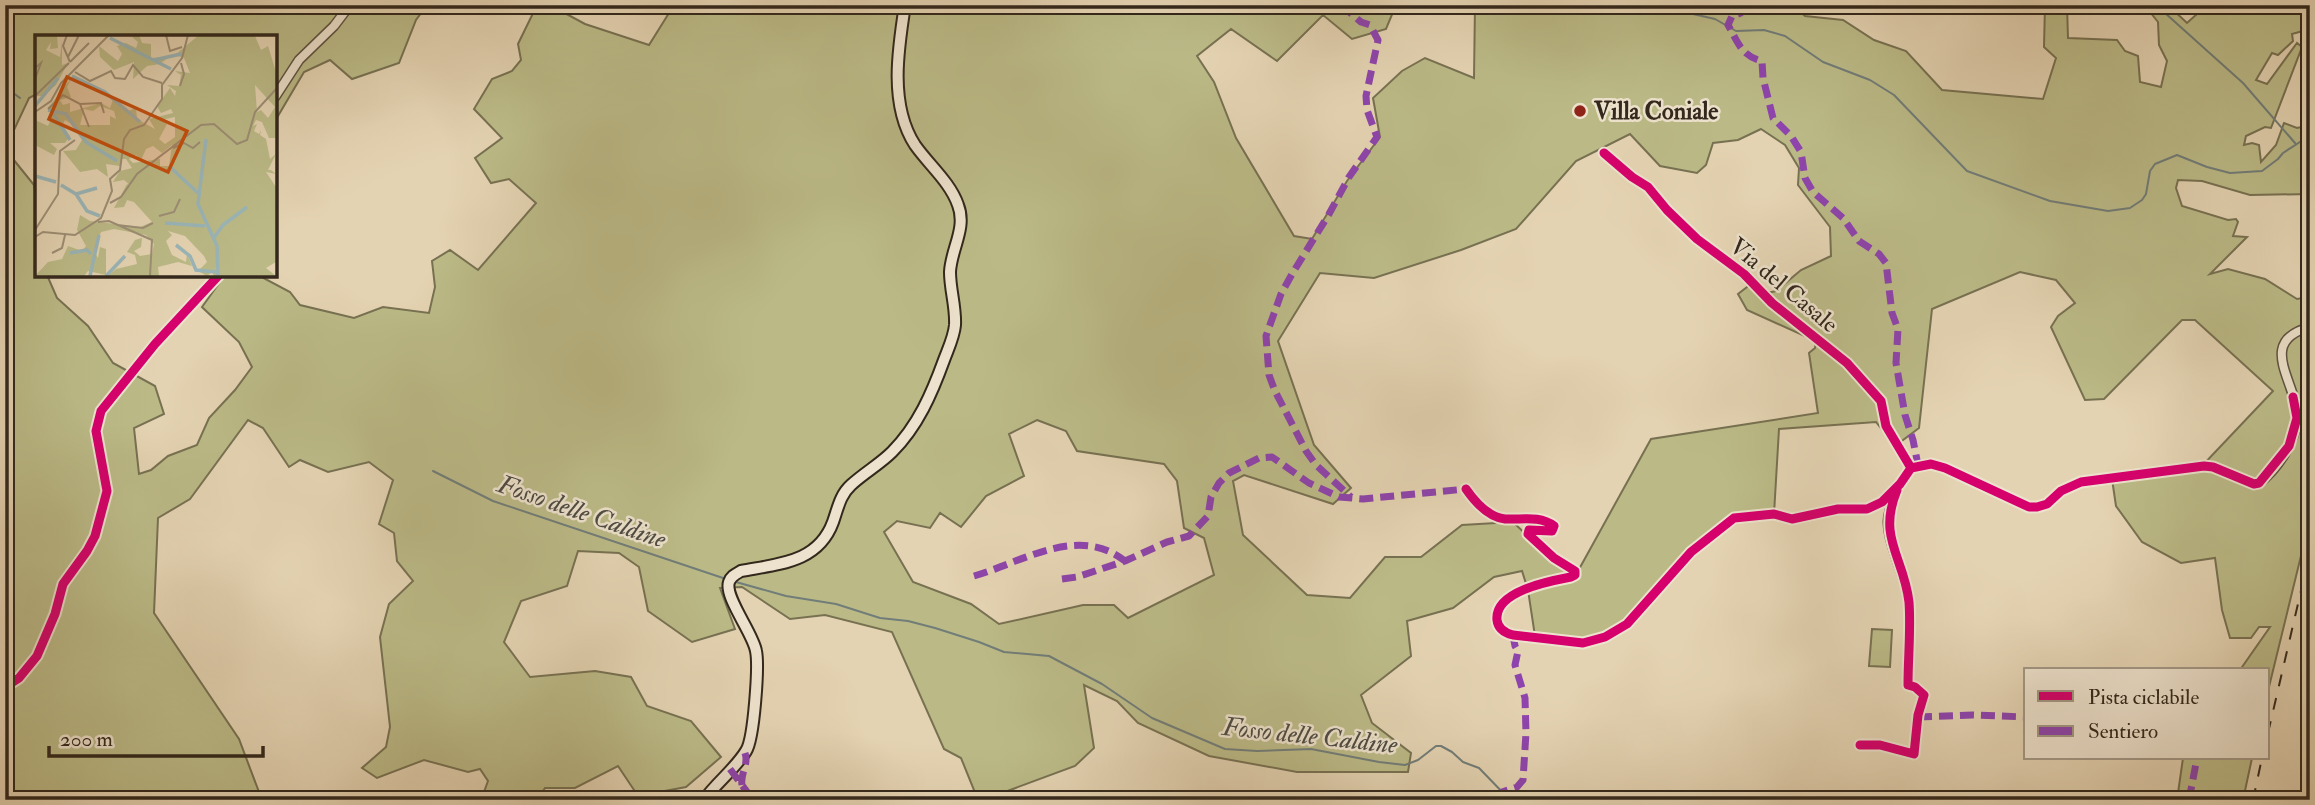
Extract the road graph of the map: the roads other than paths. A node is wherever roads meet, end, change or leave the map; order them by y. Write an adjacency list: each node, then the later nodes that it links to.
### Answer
1 (350, 5): 3 (street)
2 (905, 5): 16 (main road)
3 (276, 95)
4 (1605, 153): 7 (street, Via del Casale)
5 (218, 276): 11 (street)
6 (2310, 327): 7 (street)
7 (1911, 468): 8 (street)
8 (1900, 484): 9 (street); 13 (street)
9 (1466, 489)
10 (2310, 664): 12 (street)
11 (5, 687)
12 (2310, 713)
13 (1860, 745)
14 (2310, 757): 15 (street)
15 (2310, 797)
16 (704, 800)

